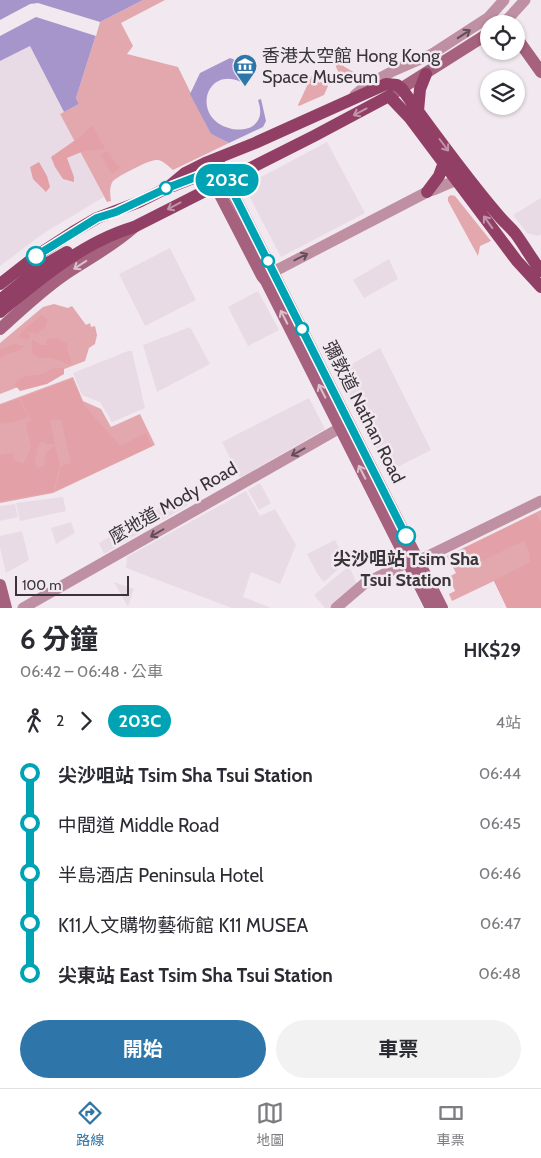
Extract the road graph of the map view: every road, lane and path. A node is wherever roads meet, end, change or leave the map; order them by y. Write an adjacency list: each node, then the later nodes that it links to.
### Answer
1 (504, 0): 10 (street, one-way to 1)
2 (525, 0): 3 (street)
3 (512, 15)
4 (480, 39): 7 (main road)
5 (525, 50): 6 (main road)
6 (541, 72)
7 (426, 74): 8 (main road); 11 (main road)
8 (402, 89): 9 (main road); 10 (main road); 11 (main road)
9 (389, 96): 13 (main road); 16 (main road, one-way to 16)
10 (344, 104): 12 (main road)
11 (418, 111): 15 (main road, one-way to 15)
12 (222, 157): 14 (main road); 17 (main road)
13 (443, 164): 15 (main road); 18 (main road)
14 (214, 170): 16 (main road); 17 (main road)
15 (463, 179): 18 (street); 20 (main road); 22 (main road, one-way to 15)
16 (221, 182): 21 (main road, one-way to 21); 24 (main road, 彌敦道 Nathan Road); 30 (main road, 彌敦道 Nathan Road, one-way to 16)
17 (167, 188): 19 (main road)
18 (427, 192): 24 (street, one-way to 18)
19 (116, 212): 25 (main road); 27 (main road)
20 (500, 217): 22 (main road); 23 (main road)
21 (134, 227): 28 (main road); 29 (main road, one-way to 29)
22 (518, 261): 26 (main road)
23 (541, 270)
24 (273, 272): 32 (main road, 彌敦道 Nathan Road)
25 (0, 284)
26 (541, 287)
27 (0, 300)
28 (0, 312)
29 (0, 329)
30 (340, 428): 32 (main road, 彌敦道 Nathan Road, one-way to 30); 35 (street, 麼地道 Mody Road, one-way to 35)
31 (541, 501): 32 (street)
32 (413, 561): 36 (street); 37 (main road, 彌敦道 Nathan Road); 38 (main road, 彌敦道 Nathan Road)
33 (0, 585): 34 (main road)
34 (6, 608)
35 (23, 608)
36 (336, 608)
37 (431, 608)
38 (442, 608)

